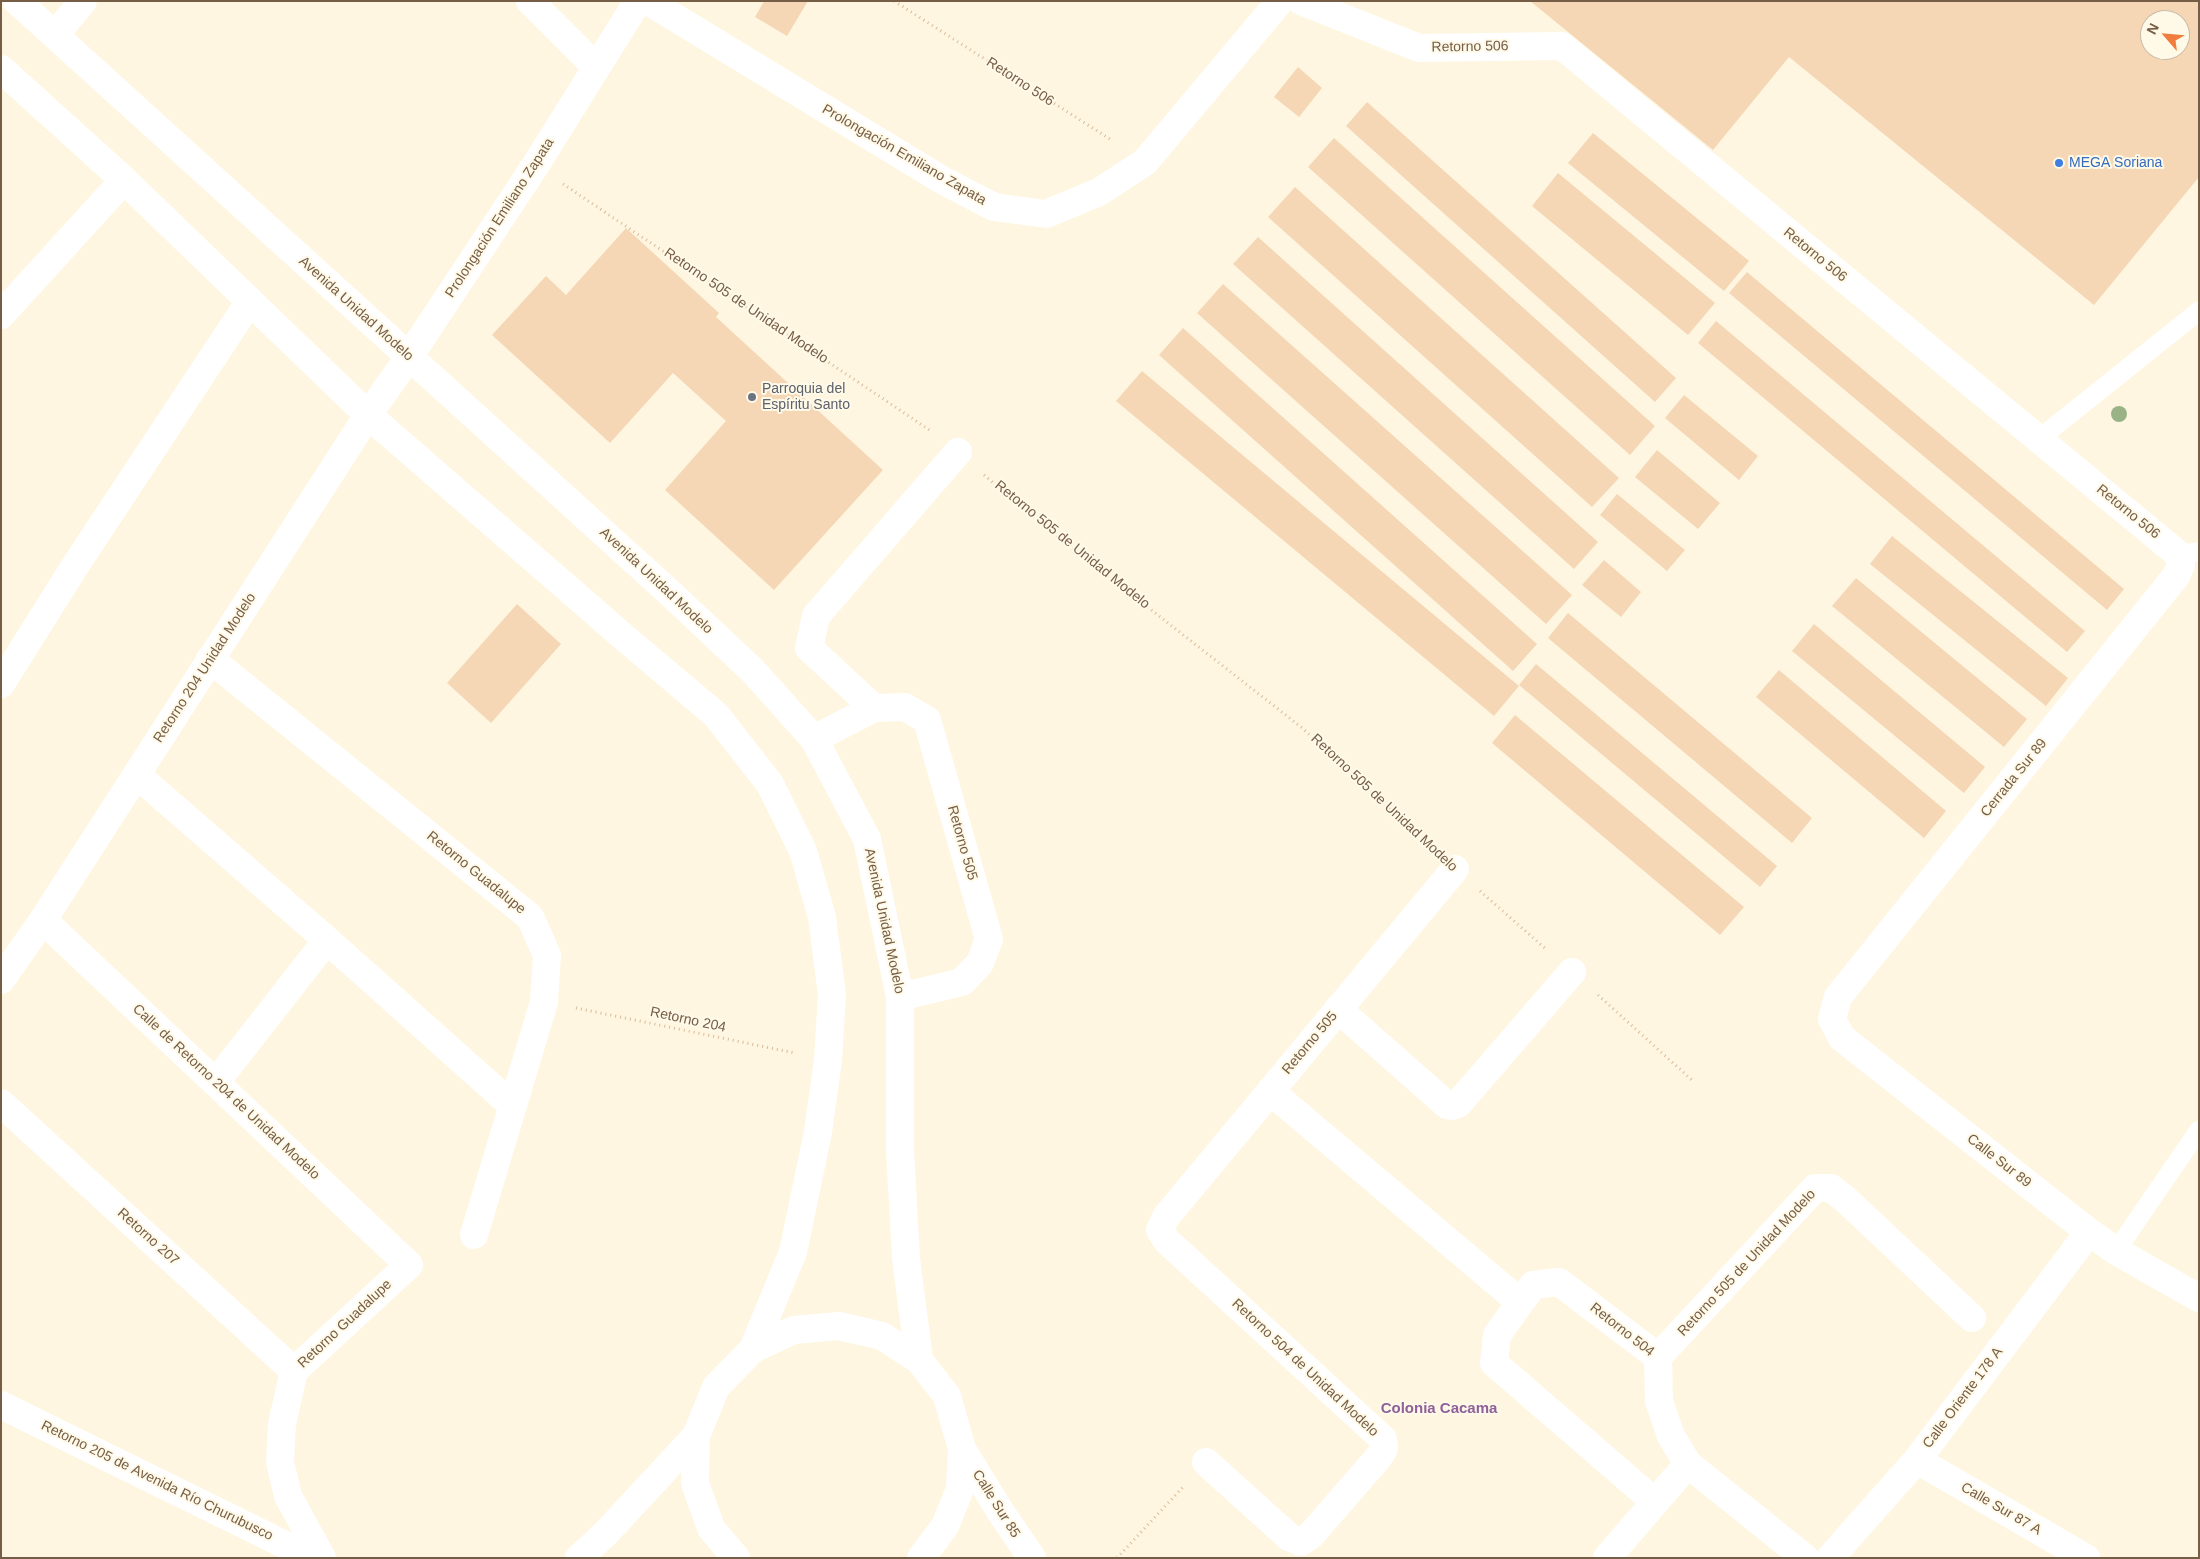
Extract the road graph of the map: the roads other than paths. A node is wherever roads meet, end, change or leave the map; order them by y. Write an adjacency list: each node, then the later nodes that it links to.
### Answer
1 (18, 1): 8 (street, Avenida Unidad Modelo)
2 (83, 1): 8 (street)
3 (530, 1): 9 (street)
4 (638, 1): 9 (street, Prolongación Emiliano Zapata)
5 (648, 1): 6 (street, Prolongación Emiliano Zapata)
6 (1280, 1)
7 (1301, 1): 17 (street, Retorno 506)
8 (55, 35): 15 (street, Avenida Unidad Modelo)
9 (596, 67): 15 (street, Prolongación Emiliano Zapata)
10 (1, 69): 11 (street)
11 (124, 180): 12 (street); 14 (street)
12 (250, 301): 16 (street); 21 (street)
13 (2199, 311): 17 (lane)
14 (1, 315)
15 (410, 357): 16 (street, Retorno 204 Unidad Modelo); 23 (street, Avenida Unidad Modelo)
16 (368, 415): 20 (street, Retorno 204 Unidad Modelo); 47 (street)
17 (2039, 438): 19 (street, Retorno 506)
18 (958, 452): 22 (street)
19 (2189, 553): 32 (street, Cerrada Sur 89)
20 (210, 659): 24 (street, Retorno 204 Unidad Modelo); 37 (street, Retorno Guadalupe)
21 (1, 684)
22 (874, 708): 23 (street, Retorno 505); 31 (street, Retorno 505)
23 (814, 739): 31 (street, Avenida Unidad Modelo)
24 (136, 775): 26 (street, Retorno 204 Unidad Modelo); 27 (street)
25 (1455, 869): 33 (street, Retorno 505)
26 (43, 920): 28 (street, Retorno 204 Unidad Modelo); 34 (street, Calle de Retorno 204 de Unidad Modelo)
27 (327, 940): 34 (street); 37 (street)
28 (9, 950): 30 (street, Retorno 204 Unidad Modelo)
29 (1572, 972): 33 (street)
30 (1, 980)
31 (900, 997): 49 (street, Avenida Unidad Modelo)
32 (1838, 998): 40 (street, Calle Sur 89)
33 (1338, 1009): 35 (street, Retorno 505)
34 (216, 1082): 43 (street, Calle de Retorno 204 de Unidad Modelo)
35 (1270, 1091): 39 (street, Retorno 505); 45 (street)
36 (1, 1103): 50 (street, Retorno 207)
37 (513, 1106): 41 (street, Retorno Guadalupe)
38 (2199, 1130): 42 (lane)
39 (1166, 1217): 55 (street, Retorno 504 de Unidad Modelo)
40 (2089, 1232): 42 (street, Calle Sur 89); 54 (street, Calle Oriente 178 A)
41 (474, 1235)
42 (2116, 1250): 44 (street, Calle Sur 89)
43 (409, 1265): 50 (street, Retorno Guadalupe)
44 (2199, 1298)
45 (1520, 1302): 48 (street, Retorno 504); 57 (street, Retorno 504)
46 (1972, 1318): 48 (street, Retorno 505 de Unidad Modelo)
47 (753, 1349): 49 (street); 52 (street)
48 (1658, 1357): 56 (street, Retorno 504)
49 (919, 1360): 53 (street)
50 (294, 1371): 59 (street, Retorno Guadalupe)
51 (1, 1405): 58 (street, Retorno 205 de Avenida Río Churubusco)
52 (696, 1436): 60 (street); 61 (street)
53 (962, 1449): 62 (street); 63 (street, Calle Sur 85)
54 (1917, 1460): 66 (street, Calle Oriente 178 A); 67 (street, Calle Sur 87 A)
55 (1206, 1462)
56 (1688, 1464): 57 (street); 65 (street, Retorno 504)
57 (1655, 1502): 64 (street)
58 (312, 1558)
59 (322, 1558)
60 (579, 1558)
61 (736, 1558)
62 (921, 1558)
63 (1032, 1558)
64 (1607, 1558)
65 (1805, 1558)
66 (1830, 1558)
67 (2086, 1558)

